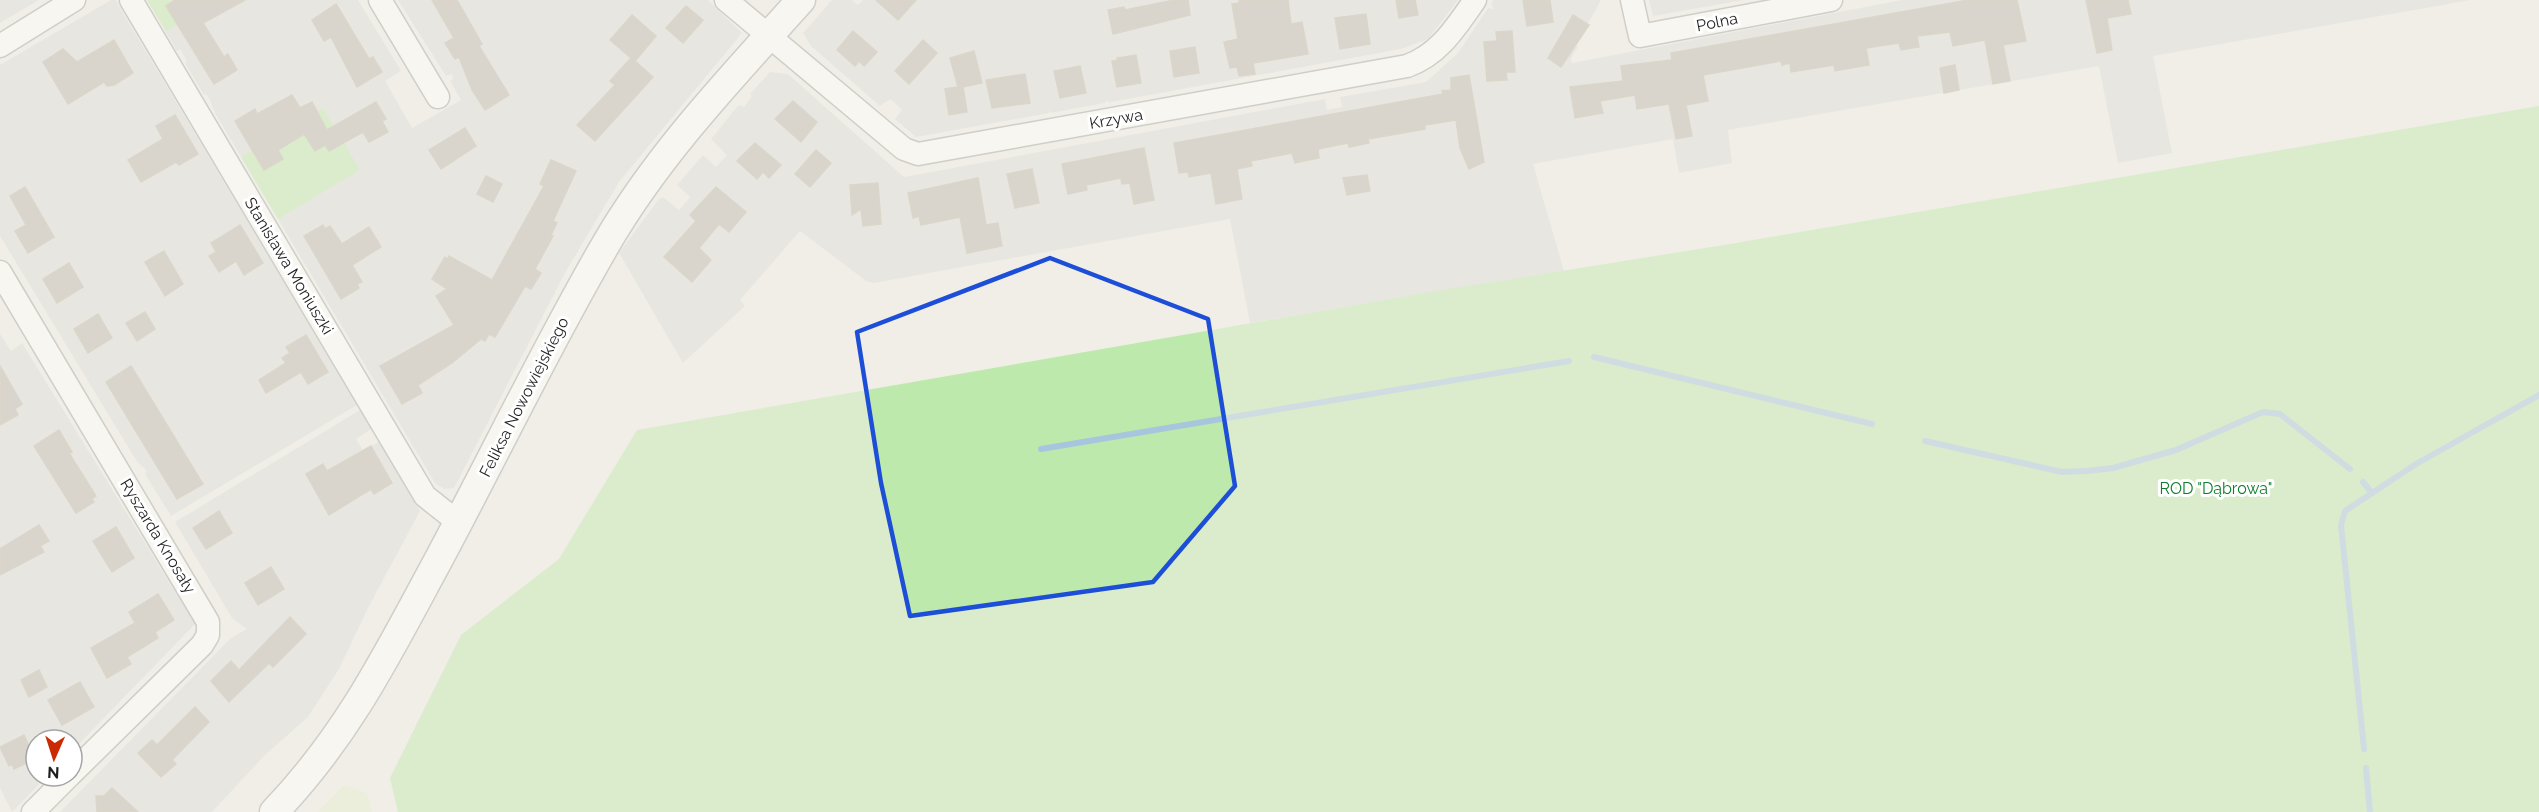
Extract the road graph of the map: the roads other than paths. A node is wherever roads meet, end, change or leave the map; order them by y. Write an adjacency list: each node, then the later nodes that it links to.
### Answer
1 (74, 0): 10 (street)
2 (131, 0): 13 (street, Stanisława Moniuszki)
3 (380, 0): 11 (street)
4 (726, 0): 9 (street, Krzywa)
5 (801, 0): 9 (street, Feliksa Nowowiejskiego)
6 (1474, 0): 9 (street, Krzywa)
7 (1632, 0): 8 (street, Polna)
8 (1831, 0)
9 (768, 37): 13 (street, Feliksa Nowowiejskiego)
10 (0, 46)
11 (438, 97)
12 (0, 272): 14 (street, Ryszarda Knosały)
13 (459, 523): 17 (street, Feliksa Nowowiejskiego)
14 (84, 760)
15 (56, 788): 16 (street, Ryszarda Knosały)
16 (33, 812)
17 (274, 812)

